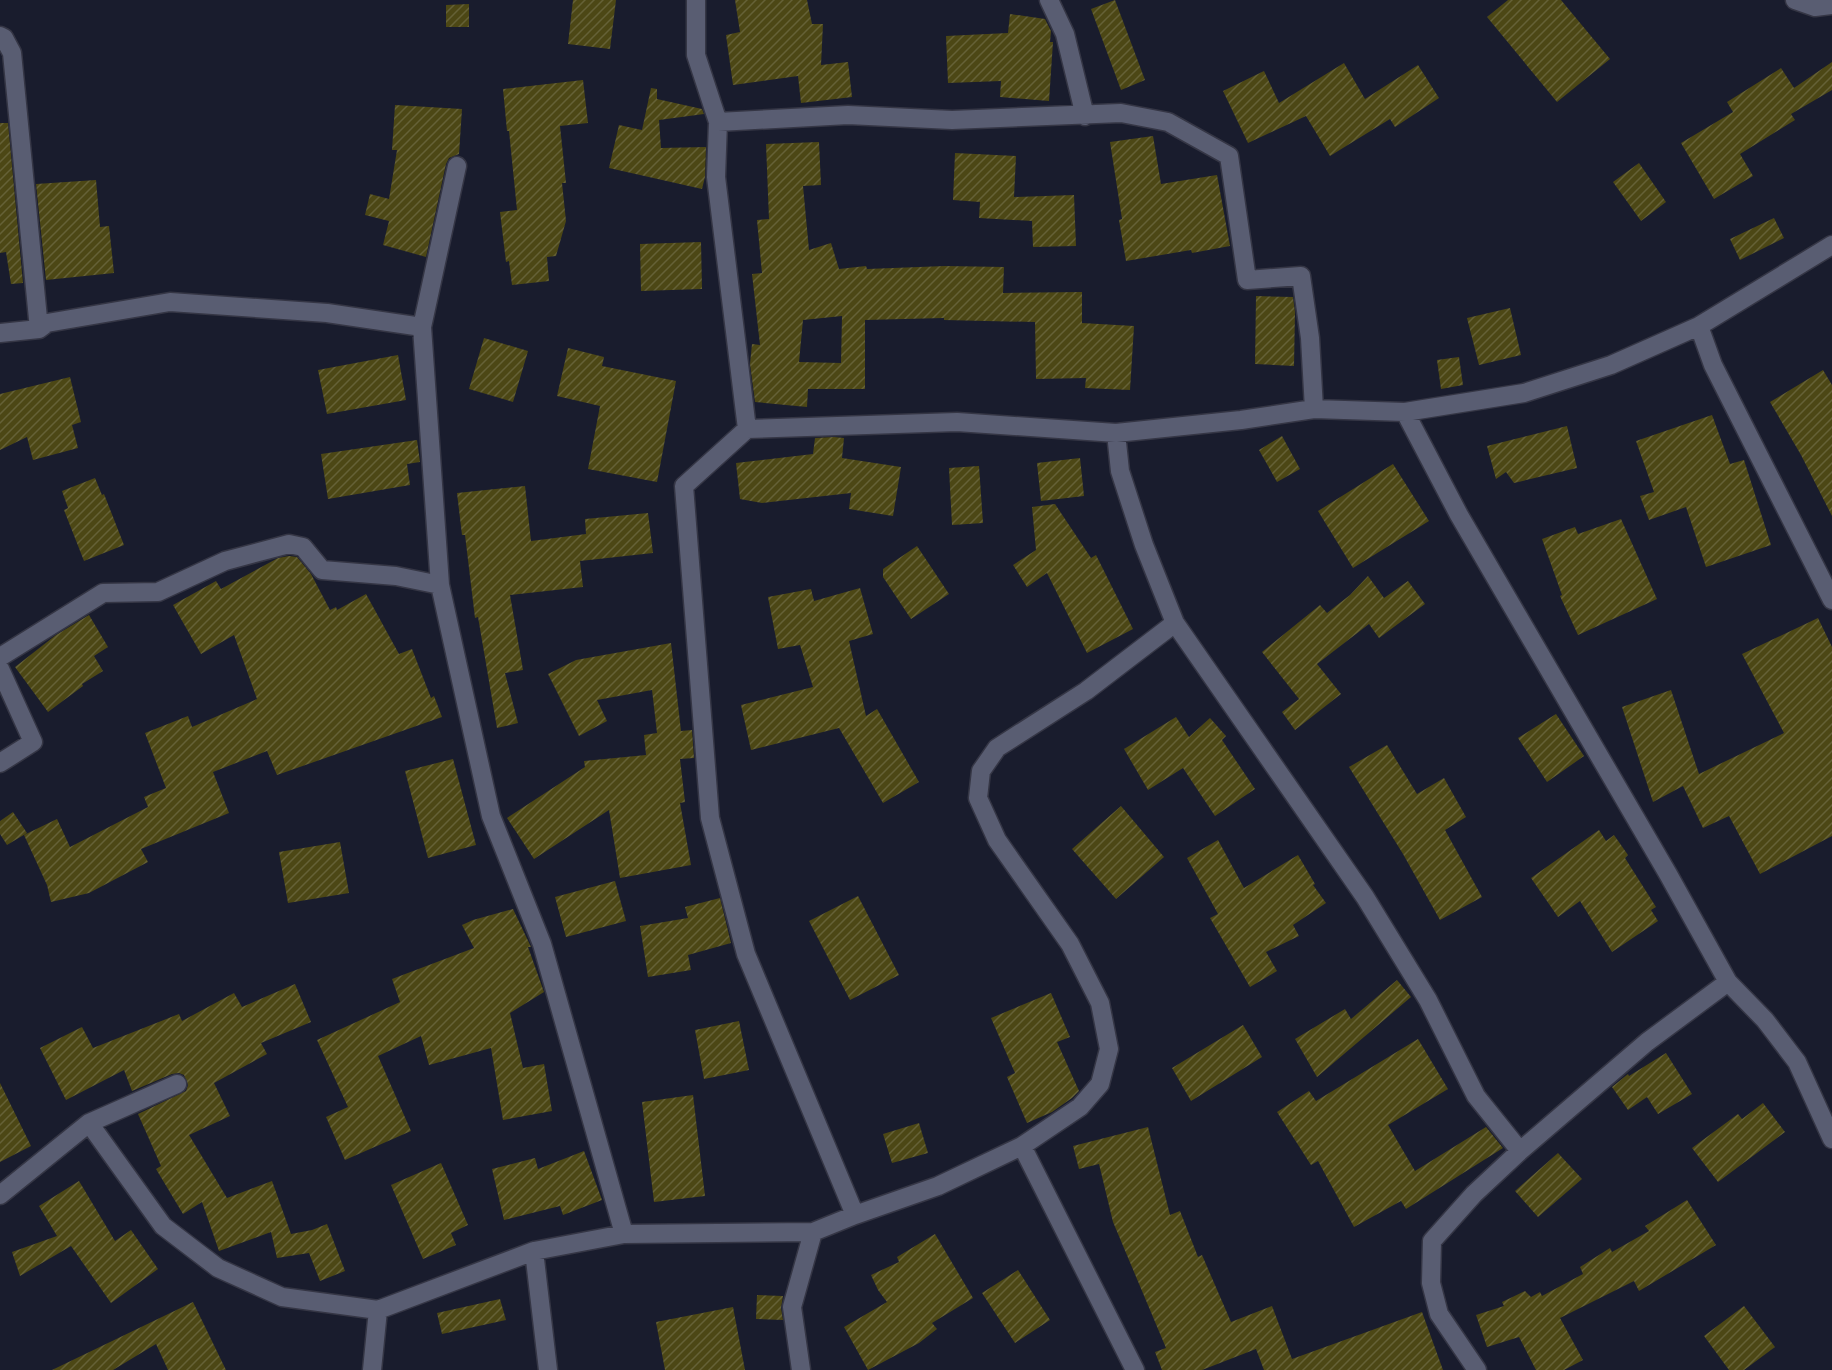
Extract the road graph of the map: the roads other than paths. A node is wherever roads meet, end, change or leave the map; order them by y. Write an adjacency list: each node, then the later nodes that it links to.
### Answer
1 (696, 0): 7 (street)
2 (1049, 0): 6 (street)
3 (1795, 0): 4 (street)
4 (1832, 5)
5 (0, 36): 12 (street)
6 (1085, 116): 7 (street); 14 (street)
7 (718, 122): 16 (street)
8 (458, 166): 11 (street)
9 (1832, 245): 10 (street)
10 (1699, 326): 15 (street); 18 (street)
11 (422, 327): 12 (street); 19 (street)
12 (39, 329): 13 (street)
13 (0, 333)
14 (1314, 409): 15 (street); 17 (street)
15 (1405, 412): 25 (street)
16 (747, 429): 17 (street); 32 (street)
17 (1116, 433): 21 (street)
18 (1827, 578): 20 (street)
19 (440, 585): 22 (street); 34 (street)
20 (1832, 600)
21 (1175, 622): 29 (street); 30 (street)
22 (0, 657)
23 (0, 669): 24 (street)
24 (0, 763)
25 (1728, 982): 28 (street); 30 (street)
26 (177, 1084): 27 (street)
27 (89, 1123): 31 (street); 36 (street)
28 (1832, 1139)
29 (1022, 1146): 32 (street); 40 (street)
30 (1520, 1151): 41 (street)
31 (0, 1195)
32 (855, 1215): 33 (street)
33 (813, 1232): 34 (street); 39 (street)
34 (624, 1234): 35 (street)
35 (534, 1251): 36 (street); 38 (street)
36 (378, 1310): 37 (street)
37 (372, 1370)
38 (548, 1370)
39 (801, 1370)
40 (1135, 1370)
41 (1477, 1370)

